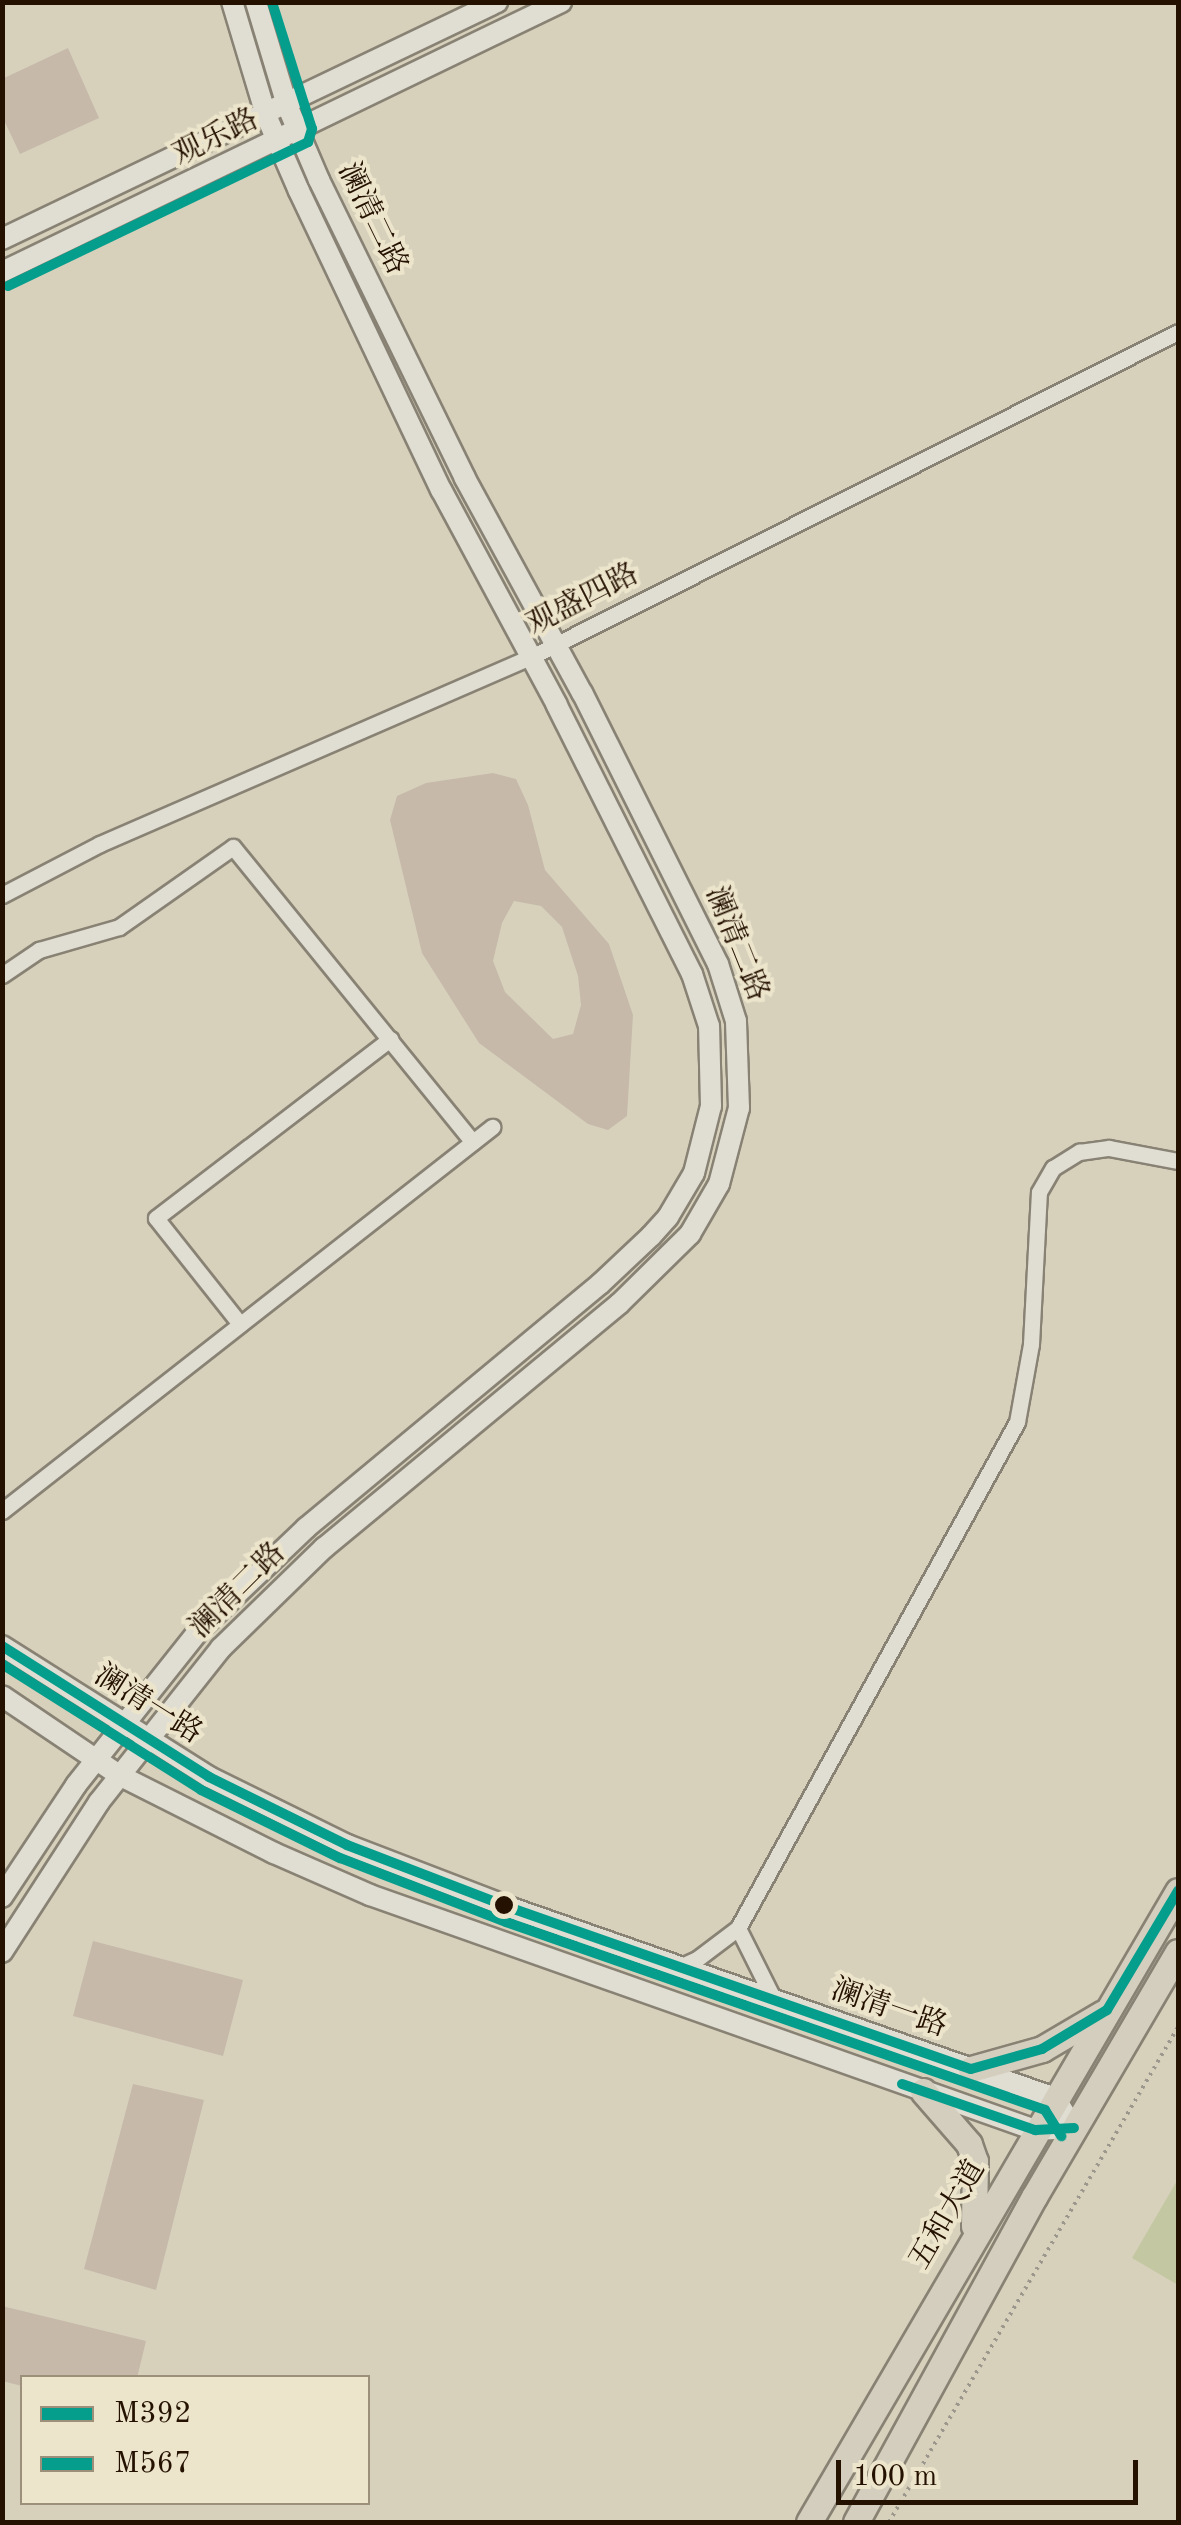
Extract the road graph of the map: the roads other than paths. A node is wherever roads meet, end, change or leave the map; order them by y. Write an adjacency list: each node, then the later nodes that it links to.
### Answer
1 (232, 2): 6 (street, 澜清二路)
2 (256, 2): 5 (street, 澜清二路)
3 (497, 2): 5 (street, 观乐路)
4 (561, 2): 7 (street, 观乐路)
5 (287, 105): 6 (street, 观乐路); 7 (street, 澜清二路)
6 (266, 115): 8 (street, 澜清二路); 9 (street, 观乐路)
7 (297, 132): 8 (street, 观乐路); 12 (street, 澜清二路)
8 (277, 142): 10 (street, 观乐路); 13 (street, 澜清二路)
9 (2, 240)
10 (2, 272)
11 (1178, 332): 12 (street, 观盛四路)
12 (555, 644): 13 (street, 观盛四路); 25 (street, 澜清二路)
13 (531, 657): 14 (street, 观盛四路); 24 (street, 澜清二路)
14 (2, 895)
15 (2, 975): 16 (street)
16 (390, 1038): 18 (street); 20 (street)
17 (492, 1127): 18 (street)
18 (474, 1142): 20 (street)
19 (1178, 1160): 30 (street)
20 (240, 1324): 21 (street)
21 (2, 1510)
22 (2, 1646): 24 (street, 澜清一路)
23 (2, 1696): 26 (street)
24 (123, 1724): 25 (street, 澜清一路); 26 (street, 澜清二路)
25 (146, 1739): 27 (street, 澜清二路); 33 (street, 澜清一路)
26 (97, 1758): 27 (street); 29 (street, 澜清二路)
27 (119, 1775): 31 (street, 澜清二路); 37 (street)
28 (1178, 1891): 35 (main road, 五和大道)
29 (2, 1898)
30 (738, 1928): 33 (street); 34 (street)
31 (2, 1952)
32 (1178, 1952): 39 (main road)
33 (679, 1967): 34 (street, 澜清一路)
34 (774, 2000): 36 (street, 澜清一路)
35 (1108, 2010): 36 (main road); 38 (main road, 五和大道)
36 (971, 2069): 38 (street, 澜清一路)
37 (923, 2091): 40 (street); 41 (main road)
38 (1055, 2098): 39 (street); 40 (main road, 五和大道)
39 (1074, 2128): 40 (street); 43 (main road)
40 (1035, 2130): 41 (main road, 五和大道)
41 (974, 2236): 42 (main road, 五和大道)
42 (809, 2522)
43 (856, 2522)

